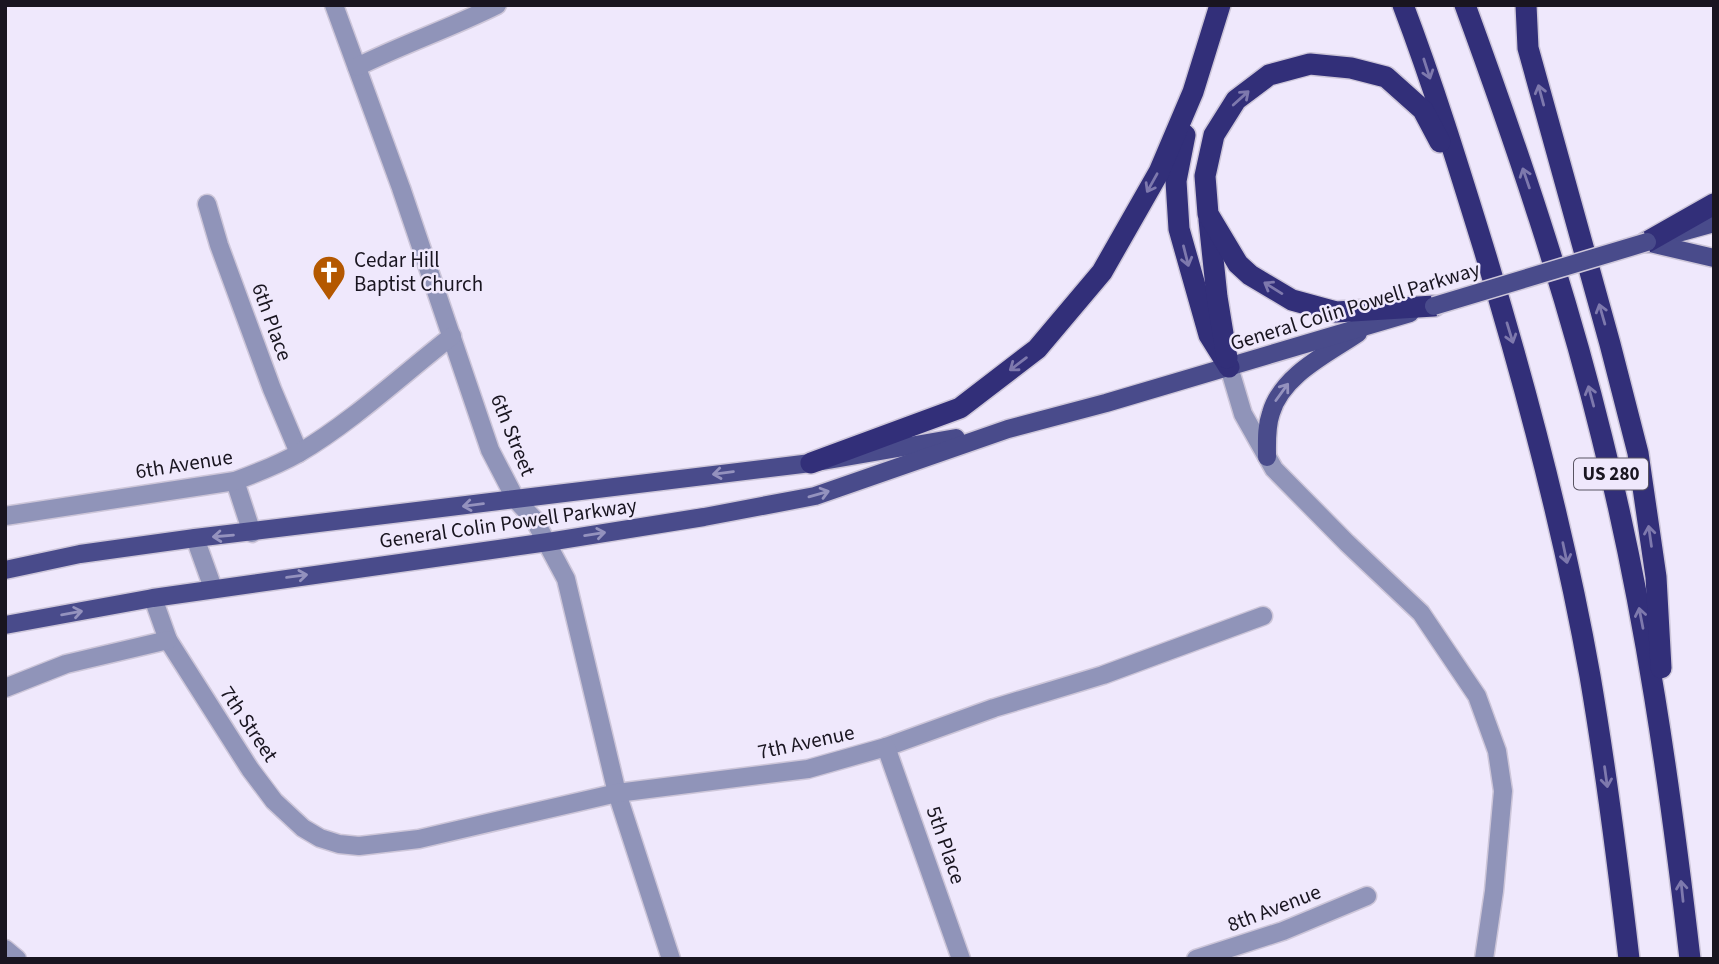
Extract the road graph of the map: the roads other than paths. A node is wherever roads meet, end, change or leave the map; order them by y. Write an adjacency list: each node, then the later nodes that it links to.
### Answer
1 (334, 5): 7 (street, 6th Street)
2 (497, 5): 7 (street)
3 (1220, 5): 8 (highway)
4 (1403, 5): 9 (highway, US 280, one-way to 9)
5 (1465, 5): 38 (highway, US 280, one-way to 5)
6 (1526, 5): 38 (highway, one-way to 6)
7 (357, 67): 18 (street, 6th Street)
8 (1194, 92): 19 (highway, one-way to 19); 23 (highway, one-way to 23)
9 (1468, 195): 12 (highway, one-way to 9); 48 (highway, US 280, one-way to 48)
10 (207, 204): 21 (street, 6th Place)
11 (1714, 204): 14 (highway)
12 (1208, 214): 16 (highway, one-way to 12); 19 (highway)
13 (1714, 223): 14 (main road, General Colin Powell Parkway)
14 (1647, 242): 15 (main road); 16 (main road, General Colin Powell Parkway, bridge)
15 (1714, 258)
16 (1434, 306): 17 (main road, General Colin Powell Parkway)
17 (1371, 325): 19 (main road, General Colin Powell Parkway); 22 (main road, one-way to 17)
18 (452, 335): 21 (street, 6th Avenue); 25 (street, 6th Street)
19 (1229, 367): 20 (main road, General Colin Powell Parkway); 22 (street)
20 (1008, 429): 23 (main road, General Colin Powell Parkway); 29 (main road, General Colin Powell Parkway, one-way to 20)
21 (299, 453): 24 (street, 6th Avenue)
22 (1267, 457): 47 (street)
23 (811, 463): 25 (main road, General Colin Powell Parkway, one-way to 25)
24 (235, 481): 26 (street, 6th Avenue); 27 (street)
25 (516, 499): 27 (main road, General Colin Powell Parkway, one-way to 27); 29 (street, 6th Street)
26 (5, 516)
27 (252, 533): 28 (main road, General Colin Powell Parkway, one-way to 28)
28 (195, 538): 30 (main road, General Colin Powell Parkway); 31 (street)
29 (548, 542): 31 (main road, General Colin Powell Parkway, one-way to 29); 39 (street, 6th Street)
30 (5, 570)
31 (213, 588): 32 (main road, General Colin Powell Parkway)
32 (153, 598): 34 (main road, General Colin Powell Parkway, one-way to 32); 35 (street, 7th Street)
33 (1263, 616): 37 (street, 7th Avenue)
34 (5, 625)
35 (168, 640): 36 (street); 40 (street, 7th Street)
36 (5, 688)
37 (886, 747): 39 (street, 7th Avenue); 45 (street, 5th Place)
38 (1667, 775): 49 (highway, US 280, one-way to 38)
39 (617, 793): 40 (street, 7th Avenue); 44 (street, 6th Street)
40 (342, 844)
41 (1367, 896): 46 (street, 8th Avenue)
42 (5, 949): 43 (street)
43 (17, 959)
44 (671, 959)
45 (961, 959)
46 (1196, 959)
47 (1484, 959)
48 (1629, 959)
49 (1690, 959)

